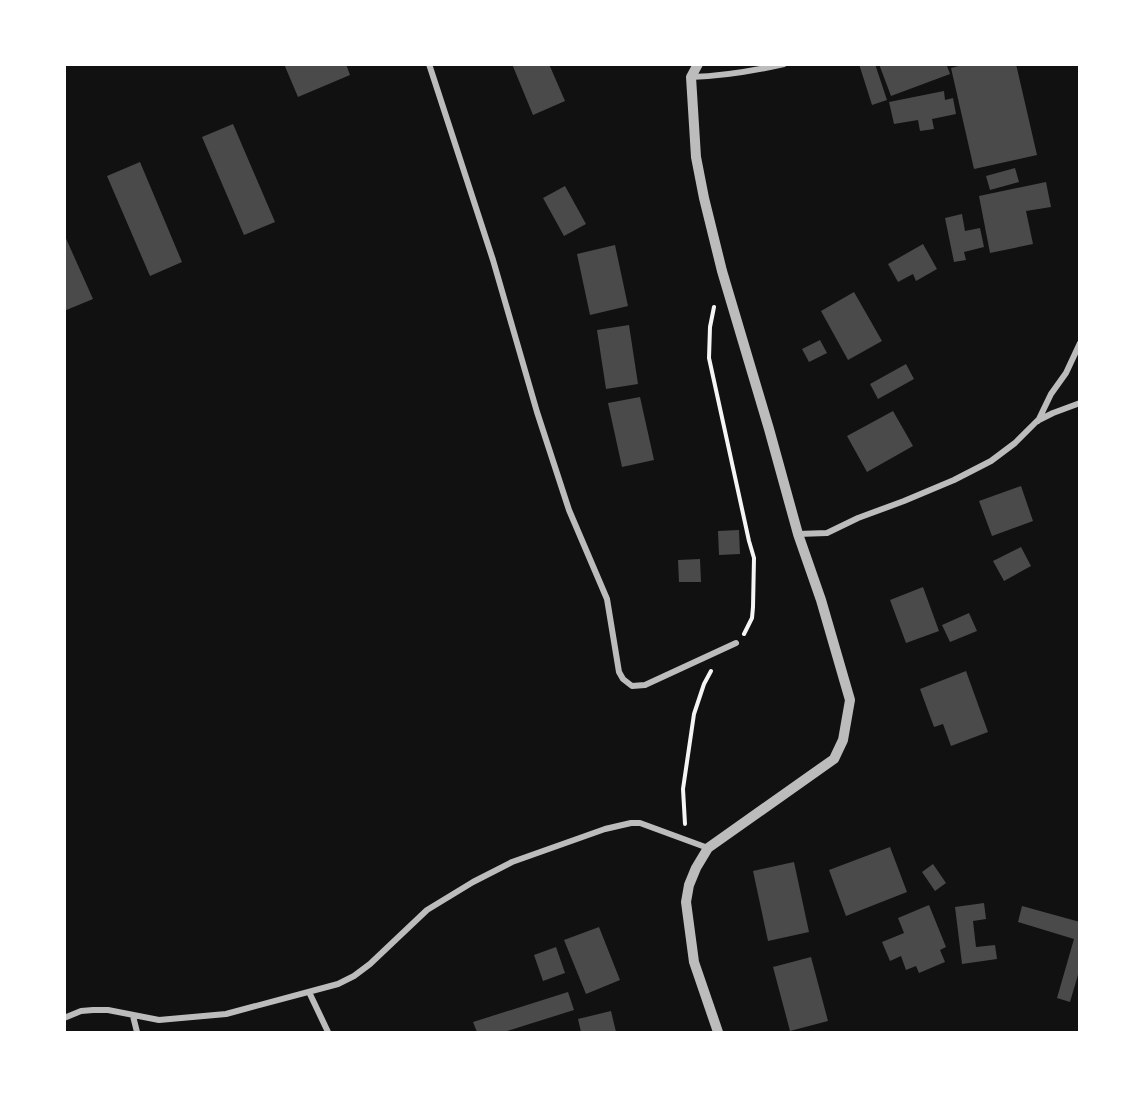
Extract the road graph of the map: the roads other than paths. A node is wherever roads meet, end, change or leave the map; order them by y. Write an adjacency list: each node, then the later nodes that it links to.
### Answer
1 (429, 64): 9 (street)
2 (698, 64): 4 (street)
3 (784, 64): 4 (street)
4 (691, 77): 8 (street)
5 (1080, 343): 7 (street)
6 (1080, 403): 7 (street)
7 (1037, 421): 8 (street)
8 (798, 534): 10 (street)
9 (736, 643)
10 (708, 848): 11 (street); 16 (street)
11 (309, 992): 12 (street); 15 (street)
12 (133, 1016): 13 (street); 14 (street)
13 (64, 1018)
14 (137, 1032)
15 (328, 1032)
16 (718, 1032)

